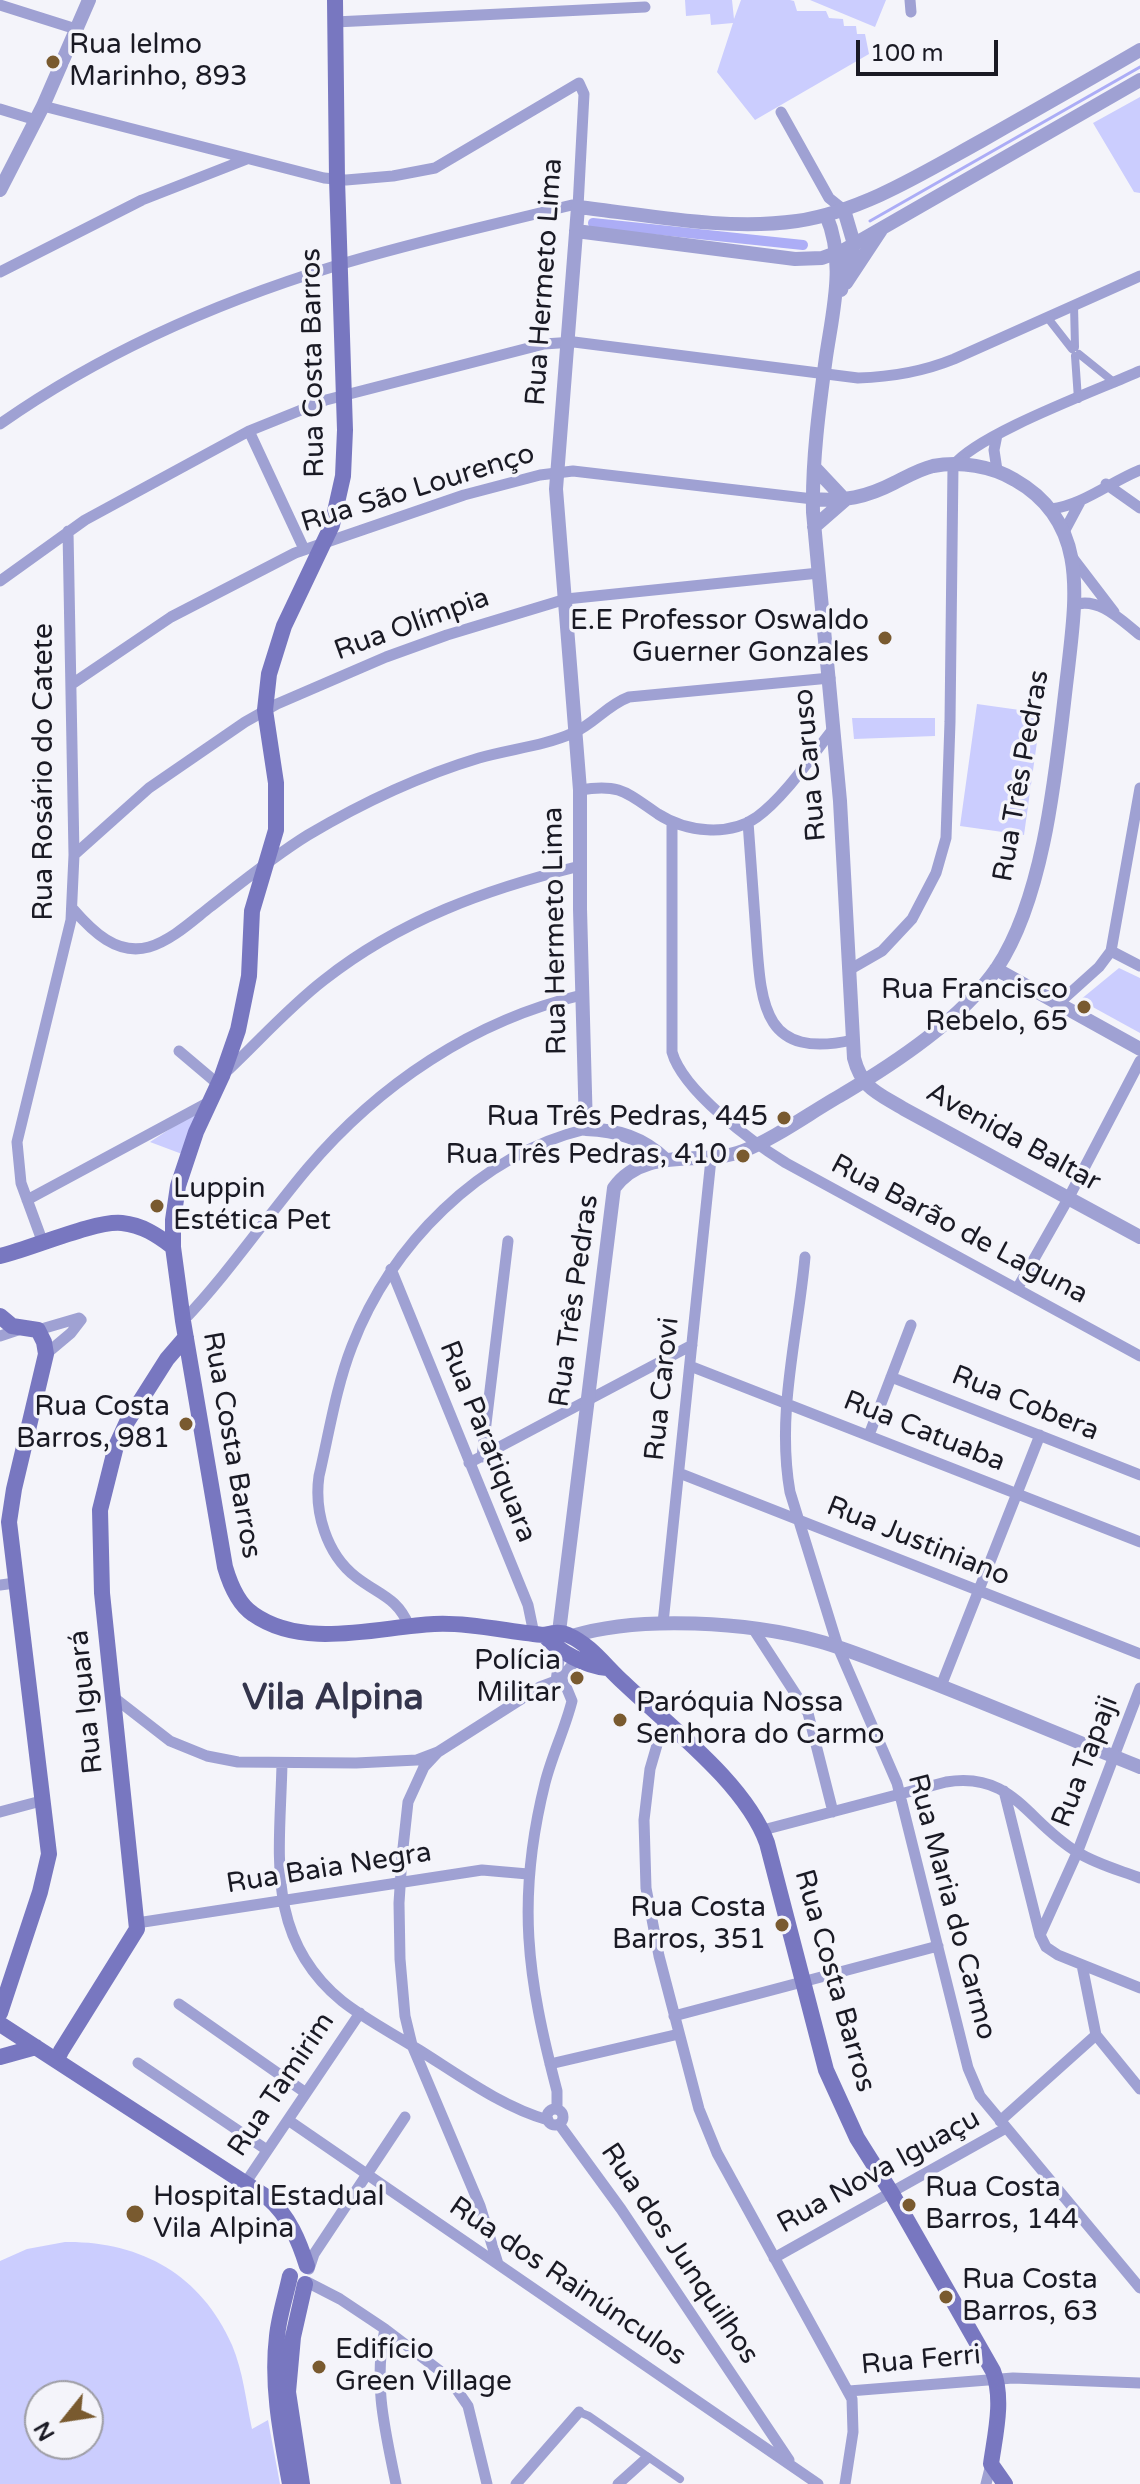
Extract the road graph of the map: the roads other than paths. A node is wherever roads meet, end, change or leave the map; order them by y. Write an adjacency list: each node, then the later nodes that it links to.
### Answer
1 (89, 0): 6 (street)
2 (335, 0): 5 (main road, Rua Costa Barros)
3 (0, 5): 6 (street)
4 (645, 7): 5 (street)
5 (335, 22): 14 (main road, Rua Costa Barros)
6 (76, 29): 9 (street)
7 (1140, 50): 18 (street)
8 (1140, 80): 20 (street)
9 (43, 106): 12 (street); 13 (street)
10 (0, 109): 12 (street)
11 (781, 112): 16 (street)
12 (36, 120): 15 (street)
13 (248, 159): 14 (street); 26 (street)
14 (337, 179): 17 (street, Rua Hermeto Lima); 25 (main road, Rua Costa Barros)
15 (0, 190)
16 (829, 198): 18 (street); 19 (street)
17 (578, 207): 19 (street); 21 (street, Rua Hermeto Lima); 25 (street)
18 (845, 213): 19 (street); 22 (street)
19 (828, 219): 23 (street, Rua Caruso)
20 (882, 228): 22 (street); 28 (street)
21 (576, 231): 24 (street); 31 (street, Rua Hermeto Lima)
22 (854, 241): 23 (street); 28 (street, Rua Caruso)
23 (836, 250): 24 (street); 28 (street, Rua Caruso)
24 (808, 260): 28 (street)
25 (340, 265): 36 (main road, Rua Costa Barros); 38 (street)
26 (0, 272)
27 (1140, 276): 29 (street)
28 (838, 291): 34 (street, Rua Caruso)
29 (1074, 305): 30 (street); 32 (street)
30 (1047, 317): 32 (street); 34 (street)
31 (566, 341): 34 (street); 36 (street); 45 (street, Rua Hermeto Lima)
32 (1075, 351): 35 (street); 37 (street)
33 (1140, 371): 35 (street)
34 (824, 374): 42 (street, Rua Caruso)
35 (1115, 383): 37 (street)
36 (343, 397): 39 (street); 55 (main road, Rua Costa Barros)
37 (1078, 399): 40 (street)
38 (0, 424)
39 (249, 431): 53 (street); 56 (street)
40 (997, 435): 41 (street); 43 (street)
41 (953, 466): 43 (street, Rua Três Pedras); 48 (street, Rua Três Pedras); 80 (street)
42 (814, 467): 47 (street, Rua Caruso); 48 (street)
43 (997, 470): 51 (street, Rua Três Pedras)
44 (1140, 470): 46 (street)
45 (557, 471): 47 (street, Rua São Lourenço); 55 (street, Rua São Lourenço); 60 (street, Rua Hermeto Lima)
46 (1106, 484): 49 (street); 50 (street)
47 (813, 499): 48 (street); 52 (street, Rua Caruso)
48 (845, 500): 52 (street)
49 (1081, 501): 51 (street); 54 (street)
50 (1140, 508)
51 (1051, 509): 54 (street, Rua Três Pedras)
52 (814, 527): 58 (street, Rua Caruso)
53 (68, 531): 59 (street); 65 (street, Rua Rosário do Catete)
54 (1064, 532): 57 (street, Rua Três Pedras)
55 (326, 541): 56 (street, Rua São Lourenço); 66 (main road, Rua Costa Barros)
56 (304, 549): 65 (street, Rua São Lourenço)
57 (1072, 557): 61 (street, Rua Três Pedras); 62 (street)
58 (819, 573): 60 (street, Rua Olímpia); 64 (street, Rua Caruso)
59 (0, 581)
60 (566, 599): 66 (street, Rua Olímpia); 68 (street, Rua Hermeto Lima)
61 (1074, 605): 62 (street); 79 (street, Rua Três Pedras)
62 (1116, 616): 63 (street)
63 (1140, 635)
64 (830, 678): 67 (street, Rua Caruso); 68 (street)
65 (72, 684): 73 (street, Rua Rosário do Catete)
66 (265, 710): 73 (street, Rua Olímpia); 74 (main road, Rua Costa Barros)
67 (834, 728): 72 (street); 80 (street, Rua Caruso)
68 (576, 732): 70 (street, Rua Hermeto Lima); 74 (street)
69 (1140, 788): 77 (street)
70 (580, 790): 71 (street); 75 (street, Rua Hermeto Lima)
71 (672, 822): 72 (street); 91 (street, Rua Barão de Laguna)
72 (748, 822): 83 (street)
73 (74, 855): 76 (street, Rua Rosário do Catete)
74 (265, 864): 76 (street); 87 (main road, Rua Costa Barros)
75 (580, 866): 81 (street, Rua Hermeto Lima); 87 (street)
76 (73, 909): 95 (street, Rua Rosário do Catete)
77 (1111, 951): 78 (street); 82 (street)
78 (1140, 966)
79 (996, 969): 82 (street); 88 (street, Rua Três Pedras)
80 (849, 970): 83 (street, Rua Caruso)
81 (582, 995): 90 (street, Rua Hermeto Lima); 107 (street, Rua Iguará)
82 (1059, 1003): 84 (street)
83 (853, 1040): 88 (street, Rua Caruso)
84 (1140, 1049)
85 (179, 1051): 87 (street)
86 (1140, 1061): 94 (street)
87 (220, 1080): 89 (main road, Rua Costa Barros)
88 (862, 1082): 91 (street, Rua Três Pedras); 94 (street, Avenida Baltar)
89 (209, 1102): 95 (street); 99 (main road, Rua Costa Barros)
90 (586, 1129): 93 (street); 102 (street)
91 (756, 1144): 92 (street, Rua Três Pedras); 103 (street, Rua Barão de Laguna)
92 (711, 1159): 93 (street, Rua Três Pedras); 109 (street, Rua Carovi)
93 (666, 1160): 114 (street, Rua Três Pedras)
94 (1068, 1199): 96 (street, Avenida Baltar); 103 (street)
95 (27, 1200): 98 (street, Rua Rosário do Catete)
96 (1140, 1237)
97 (508, 1241): 118 (street)
98 (43, 1243): 99 (main road); 100 (main road)
99 (173, 1247): 107 (main road, Rua Costa Barros)
100 (0, 1256)
101 (805, 1257): 115 (street, Rua Maria do Carmo)
102 (391, 1269): 119 (street, Rua Paratiquara); 128 (street)
103 (1017, 1289): 111 (street, Rua Barão de Laguna)
104 (0, 1316): 106 (main road)
105 (911, 1325): 113 (street)
106 (30, 1329): 108 (street); 110 (main road); 110 (street)
107 (184, 1329): 128 (main road, Rua Costa Barros); 138 (main road, Rua Iguará)
108 (0, 1336)
109 (692, 1345): 112 (street, Rua Carovi); 114 (street)
110 (46, 1354): 125 (main road)
111 (1140, 1356)
112 (690, 1366): 115 (street, Rua Catuaba); 120 (street, Rua Carovi)
113 (891, 1377): 116 (street); 117 (street, Rua Cobera)
114 (587, 1400): 118 (street); 131 (street, Rua Três Pedras)
115 (786, 1403): 116 (street, Rua Catuaba); 123 (street, Rua Maria do Carmo)
116 (869, 1435): 122 (street, Rua Catuaba)
117 (1040, 1435): 121 (street, Rua Cobera); 122 (street)
118 (482, 1457): 119 (street)
119 (469, 1463): 131 (street, Rua Paratiquara)
120 (679, 1473): 123 (street, Rua Justiniano); 127 (street, Rua Carovi)
121 (1140, 1475)
122 (1016, 1494): 124 (street, Rua Catuaba); 126 (street)
123 (796, 1519): 126 (street, Rua Justiniano); 132 (street, Rua Maria do Carmo)
124 (1140, 1542)
125 (7, 1584): 146 (main road)
126 (978, 1591): 134 (street, Rua Justiniano); 136 (street)
127 (663, 1623): 129 (street); 130 (street)
128 (409, 1626): 131 (main road, Rua Costa Barros)
129 (605, 1629): 131 (street); 133 (street)
130 (754, 1630): 132 (street); 148 (street)
131 (553, 1637): 133 (main road, Rua Costa Barros); 135 (street, Rua Paratiquara)
132 (838, 1647): 136 (street); 145 (street, Rua Maria do Carmo)
133 (582, 1653): 135 (street); 139 (main road, Rua Costa Barros)
134 (1140, 1654)
135 (561, 1683): 140 (street); 151 (street)
136 (941, 1686): 141 (street)
137 (1140, 1688): 141 (street, Rua Tapaji)
138 (112, 1696): 142 (street); 155 (main road, Rua Iguará)
139 (664, 1721): 149 (main road, Rua Costa Barros); 164 (street)
140 (438, 1752): 142 (street); 153 (street)
141 (1115, 1757): 143 (street); 150 (street, Rua Tapaji)
142 (282, 1764): 154 (street)
143 (1140, 1767)
144 (1004, 1791): 145 (street); 150 (street); 156 (street)
145 (900, 1795): 148 (street); 157 (street, Rua Maria do Carmo)
146 (41, 1801): 147 (street); 162 (main road)
147 (0, 1812)
148 (833, 1812): 149 (street)
149 (763, 1830): 159 (main road, Rua Costa Barros)
150 (1077, 1853): 152 (street); 156 (street, Rua Tapaji)
151 (528, 1874): 153 (street, Rua Baia Negra); 173 (street)
152 (1140, 1878)
153 (399, 1884): 154 (street, Rua Baia Negra); 168 (street)
154 (281, 1899): 155 (street, Rua Baia Negra); 163 (street)
155 (137, 1923): 171 (main road)
156 (1040, 1935): 158 (street)
157 (938, 1946): 159 (street); 179 (street, Rua Maria do Carmo)
158 (1082, 1965): 160 (street); 167 (street)
159 (803, 1980): 164 (street); 183 (main road, Rua Costa Barros)
160 (1140, 1988)
161 (179, 2004): 175 (street)
162 (0, 2013)
163 (360, 2013): 168 (street); 175 (street, Rua Tamirim)
164 (674, 2016): 166 (street)
165 (0, 2024): 169 (main road)
166 (679, 2034): 173 (street); 184 (street)
167 (1096, 2035): 174 (street); 179 (street, Rua Nova Iguaçu)
168 (412, 2045): 178 (street); 185 (street)
169 (36, 2047): 170 (main road); 171 (main road)
170 (0, 2057)
171 (57, 2060): 182 (main road)
172 (138, 2063): 180 (street)
173 (550, 2064): 178 (street)
174 (1140, 2089)
175 (306, 2093): 177 (street, Rua Tamirim)
176 (405, 2117): 181 (street)
177 (288, 2120): 180 (street, Rua Tamirim); 181 (street, Rua dos Rainúnculos)
178 (553, 2122): 193 (street, Rua dos Junquilhos)
179 (1003, 2124): 183 (street, Rua Nova Iguaçu); 187 (street, Rua Maria do Carmo)
180 (267, 2150): 182 (street, Rua Tamirim)
181 (367, 2175): 185 (street, Rua dos Rainúnculos); 186 (street)
182 (251, 2189): 186 (main road)
183 (891, 2192): 184 (street, Rua Nova Iguaçu); 189 (main road, Rua Costa Barros)
184 (774, 2258): 191 (street)
185 (498, 2264): 194 (street, Rua dos Rainúnculos)
186 (303, 2274): 188 (street); 199 (main road); 200 (main road)
187 (1140, 2288)
188 (385, 2329): 201 (street); 202 (street)
189 (997, 2379): 190 (street, Rua Ferri); 191 (street, Rua Ferri); 196 (main road)
190 (1140, 2383)
191 (849, 2391): 206 (street)
192 (579, 2412): 195 (street); 203 (street)
193 (758, 2412): 194 (street); 197 (street, Rua dos Junquilhos)
194 (743, 2432): 197 (street, Rua dos Rainúnculos)
195 (647, 2458): 198 (street); 204 (street)
196 (991, 2464): 207 (street); 208 (main road)
197 (793, 2465): 205 (street, Rua dos Rainúnculos)
198 (680, 2479)
199 (290, 2484)
200 (302, 2484)
201 (396, 2484)
202 (487, 2484)
203 (516, 2484)
204 (618, 2484)
205 (818, 2484)
206 (845, 2484)
207 (986, 2484)
208 (1005, 2484)

